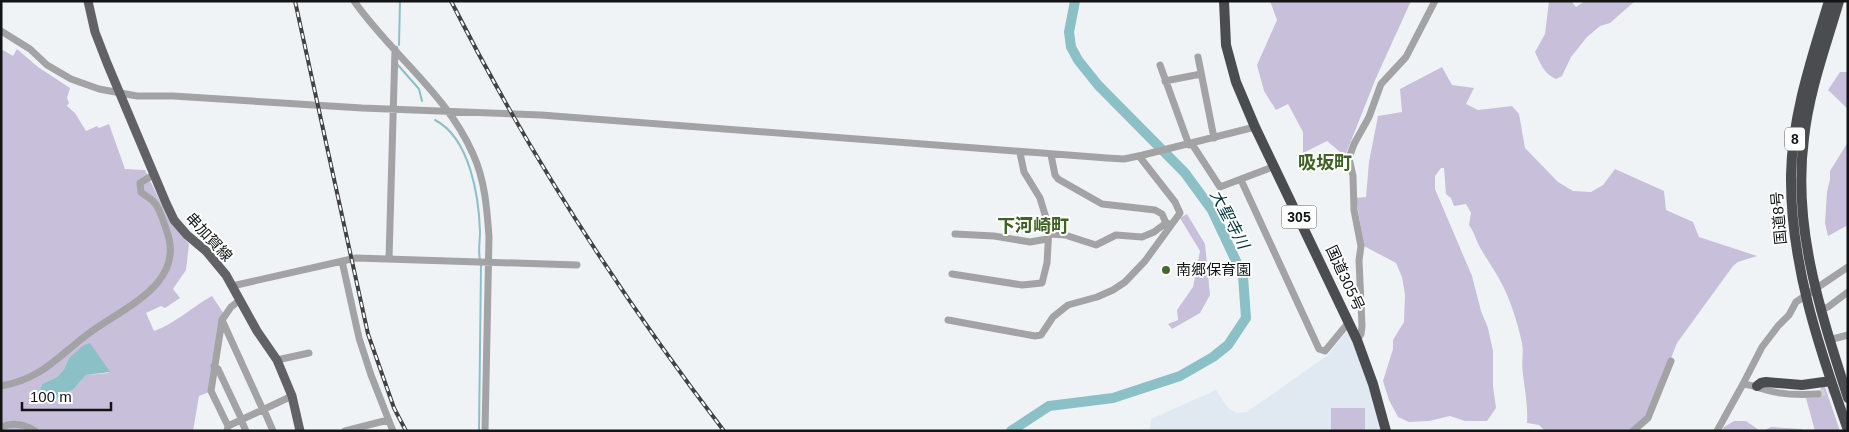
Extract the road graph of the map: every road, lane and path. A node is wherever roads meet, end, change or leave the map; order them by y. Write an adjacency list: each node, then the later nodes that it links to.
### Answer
1 (88, 1): 13 (main road, 串加賀線)
2 (354, 1): 8 (street)
3 (1224, 1): 15 (highway, 国道305号 / 305)
4 (1435, 1): 42 (street)
5 (1829, 1): 33 (highway, 国道8号 / 8)
6 (1839, 1): 33 (highway, 国道8号 / 8)
7 (1, 31): 13 (street)
8 (395, 49): 14 (street); 27 (street)
9 (1198, 57): 11 (street)
10 (1160, 65): 12 (street)
11 (1201, 74): 12 (street); 16 (street)
12 (1165, 81): 17 (street)
13 (119, 93): 14 (street); 22 (main road, 串加賀線)
14 (448, 112): 18 (street); 29 (street)
15 (1255, 127): 16 (street); 21 (highway, 国道305号 / 305)
16 (1214, 138): 17 (street)
17 (1190, 144): 20 (street); 23 (street)
18 (1020, 153): 19 (street); 26 (street)
19 (1051, 155): 20 (street); 24 (street)
20 (1139, 156): 24 (street)
21 (1275, 166): 23 (street); 40 (highway, 国道305号 / 305)
22 (153, 175): 34 (main road, 串加賀線); 50 (street)
23 (1241, 180): 40 (street)
24 (1169, 224): 26 (street); 39 (street)
25 (955, 234): 26 (street)
26 (1048, 236): 32 (street)
27 (389, 260): 28 (street); 29 (street)
28 (342, 261): 34 (street); 57 (street)
29 (488, 262): 30 (street); 68 (street)
30 (577, 265)
31 (1848, 268): 49 (street)
32 (952, 274)
33 (1807, 277): 37 (highway, 国道8号 / 8)
34 (232, 286): 36 (main road, 串加賀線)
35 (1848, 292): 37 (street)
36 (240, 300): 38 (street); 45 (main road, 串加賀線)
37 (1815, 311): 43 (highway, 国道8号 / 8); 48 (highway, 国道8号 / 8)
38 (222, 320): 47 (street); 55 (street)
39 (948, 320)
40 (1349, 322): 42 (highway, 国道305号 / 305)
41 (1848, 334): 43 (street)
42 (1358, 340): 69 (highway, 国道305号 / 305)
43 (1829, 340): 54 (highway, 国道8号 / 8)
44 (309, 353): 45 (street)
45 (277, 360): 53 (main road, 串加賀線)
46 (1671, 361): 70 (street)
47 (214, 366): 56 (street); 60 (street)
48 (1831, 381): 51 (highway); 61 (highway, 国道8号 / 8)
49 (1744, 384): 51 (street); 71 (street)
50 (1, 386)
51 (1757, 386): 52 (street)
52 (1818, 394)
53 (292, 396): 55 (street); 65 (main road, 串加賀線)
54 (1848, 398)
55 (263, 410): 56 (street); 64 (street)
56 (242, 420): 60 (street); 63 (street)
57 (388, 420): 59 (street); 67 (street)
58 (1, 427): 62 (street)
59 (372, 428): 66 (street)
60 (228, 430)
61 (1848, 430)
62 (35, 431)
63 (246, 431)
64 (273, 431)
65 (300, 431)
66 (345, 431)
67 (393, 431)
68 (484, 431)
69 (1386, 431)
70 (1633, 431)
71 (1717, 431)

